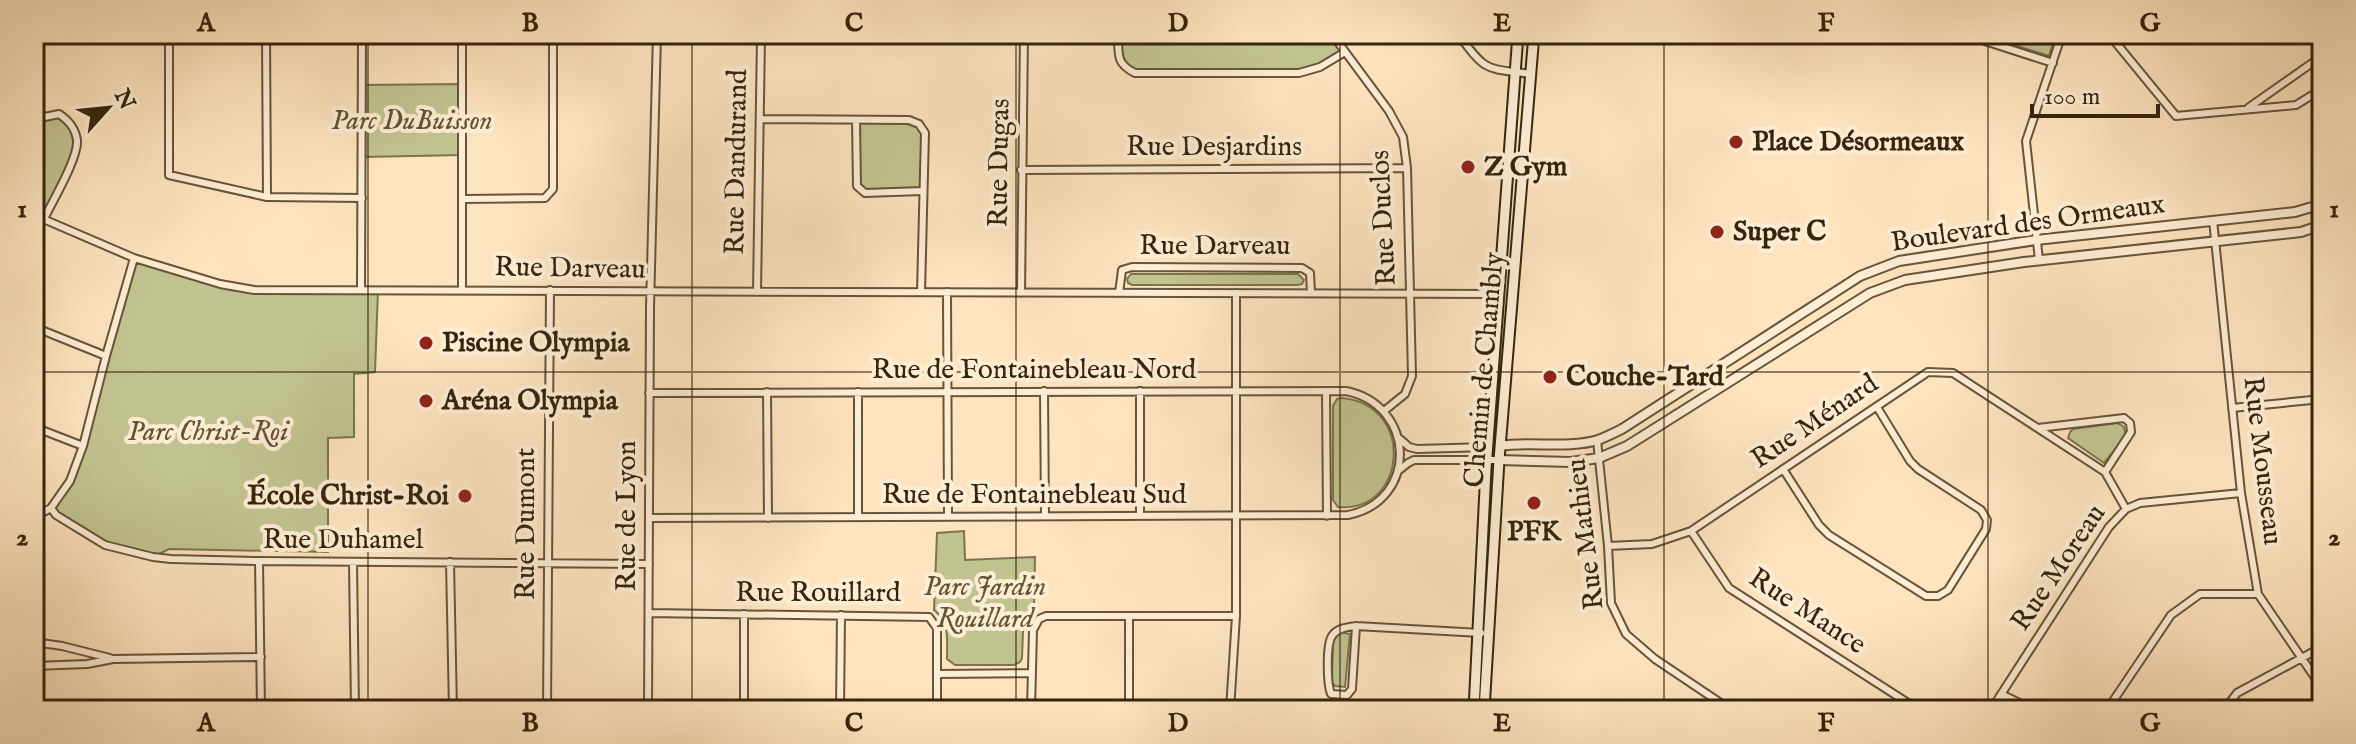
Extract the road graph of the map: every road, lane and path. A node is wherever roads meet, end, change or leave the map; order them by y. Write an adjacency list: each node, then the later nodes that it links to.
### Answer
1 (169, 34): 30 (street)
2 (266, 34): 30 (street)
3 (362, 34): 31 (street)
4 (462, 34): 32 (street)
5 (553, 34): 32 (street)
6 (657, 34): 45 (street, Rue de Lyon)
7 (763, 34): 24 (street, Rue Dandurand)
8 (1024, 34): 28 (street, Rue Dugas)
9 (1118, 34): 17 (street)
10 (1332, 34): 17 (street, Rue Duclos)
11 (1458, 34): 20 (street)
12 (1518, 34): 20 (main road, Chemin de Chambly)
13 (1534, 34): 21 (main road, Chemin de Chambly)
14 (1963, 34): 19 (street)
15 (2062, 34): 19 (street)
16 (2098, 34): 23 (street)
17 (1345, 52): 27 (street, Rue Duclos)
18 (2322, 56): 23 (street)
19 (2053, 63): 38 (street)
20 (1516, 72): 21 (street); 54 (main road, Chemin de Chambly)
21 (1531, 74): 74 (main road, Chemin de Chambly)
22 (2322, 89): 23 (street)
23 (2245, 110)
24 (760, 119): 25 (street); 46 (street, Rue Dandurand)
25 (856, 120): 29 (street); 29 (street)
26 (34, 123): 35 (street)
27 (1407, 168): 28 (street, Rue Desjardins); 53 (street, Rue Duclos)
28 (1021, 170): 49 (street, Rue Dugas)
29 (922, 191): 47 (street)
30 (267, 197): 31 (street)
31 (362, 198): 42 (street)
32 (463, 199): 43 (street)
33 (2322, 204): 36 (street, Boulevard des Ormeaux)
34 (34, 215): 35 (street, Rue Darveau)
35 (44, 219): 40 (street, Rue Darveau)
36 (2213, 220): 38 (street, Boulevard des Ormeaux); 39 (street, Rue Mousseau)
37 (2322, 225): 39 (street, Boulevard des Ormeaux)
38 (2036, 240): 41 (street); 72 (street, Boulevard des Ormeaux)
39 (2215, 241): 41 (street, Boulevard des Ormeaux); 67 (street, Rue Mousseau)
40 (134, 258): 42 (street, Rue Darveau); 56 (street)
41 (2039, 260): 76 (street, Boulevard des Ormeaux)
42 (361, 289): 43 (street, Rue Darveau)
43 (462, 290): 44 (street, Rue Darveau)
44 (550, 290): 45 (street, Rue Darveau); 99 (street, Rue Dumont)
45 (650, 292): 46 (street, Rue Darveau); 64 (street, Rue de Lyon)
46 (757, 292): 47 (street, Rue Darveau)
47 (921, 292): 48 (street, Rue Darveau)
48 (947, 292): 49 (street, Rue Darveau); 63 (street)
49 (1021, 293): 50 (street, Rue Darveau)
50 (1119, 293): 51 (street, Rue Darveau); 52 (street, Rue Darveau)
51 (1236, 293): 52 (street, Rue Darveau); 59 (street)
52 (1311, 293): 53 (street, Rue Darveau)
53 (1410, 293): 54 (street, Rue Darveau); 68 (street, Rue Duclos)
54 (1498, 294): 75 (main road, Chemin de Chambly)
55 (34, 327): 56 (street)
56 (106, 356): 73 (street)
57 (1044, 391): 58 (street, Rue de Fontainebleau Nord); 63 (street, Rue de Fontainebleau Nord); 85 (street)
58 (1140, 391): 59 (street, Rue de Fontainebleau Nord); 86 (street)
59 (1236, 391): 60 (street, Rue de Fontainebleau Nord); 87 (street)
60 (1326, 391): 68 (street, Rue de Fontainebleau Nord); 88 (street)
61 (767, 392): 62 (street, Rue de Fontainebleau Nord); 64 (street, Rue de Fontainebleau Nord); 93 (street)
62 (858, 392): 63 (street, Rue de Fontainebleau Nord); 90 (street)
63 (948, 392): 91 (street)
64 (649, 393): 92 (street, Rue de Lyon)
65 (2322, 399): 67 (street)
66 (1877, 407): 70 (street, Rue Ménard); 79 (street, Rue Ménard); 79 (street)
67 (2232, 408): 82 (street, Rue Mousseau)
68 (1384, 411): 71 (street)
69 (34, 427): 73 (street)
70 (2038, 428): 81 (street, Rue Ménard); 81 (street)
71 (1398, 437): 75 (street); 80 (street)
72 (1597, 440): 74 (street, Boulevard des Ormeaux); 76 (street, Rue Mathieu)
73 (83, 446): 83 (street)
74 (1500, 446): 75 (street); 78 (main road, Chemin de Chambly)
75 (1488, 447): 77 (main road, Chemin de Chambly)
76 (1599, 458): 78 (street, Boulevard des Ormeaux); 95 (street, Rue Mathieu)
77 (1487, 460): 78 (street); 80 (street); 108 (main road, Chemin de Chambly)
78 (1499, 460): 108 (main road, Chemin de Chambly)
79 (1783, 469): 94 (street, Rue Ménard)
80 (1398, 471): 88 (street, Rue de Fontainebleau Sud)
81 (2105, 472): 84 (street, Rue Ménard)
82 (2241, 493): 84 (street, Rue Moreau); 101 (street, Rue Mousseau)
83 (51, 508): 89 (street); 96 (street, Rue Duhamel)
84 (2126, 509): 118 (street, Rue Moreau)
85 (1045, 516): 86 (street, Rue de Fontainebleau Sud); 91 (street, Rue de Fontainebleau Sud)
86 (1140, 516): 87 (street, Rue de Fontainebleau Sud)
87 (1237, 516): 88 (street, Rue de Fontainebleau Sud); 106 (street)
88 (1327, 516)
89 (34, 517)
90 (858, 517): 91 (street, Rue de Fontainebleau Sud); 93 (street, Rue de Fontainebleau Sud)
91 (948, 517)
92 (649, 518): 93 (street, Rue de Fontainebleau Sud); 100 (street, Rue de Lyon)
93 (768, 518)
94 (1691, 531): 95 (street, Rue Ménard); 133 (street, Rue Mance)
95 (1608, 546): 132 (street, Rue Mathieu)
96 (259, 561): 97 (street, Rue Duhamel); 111 (street)
97 (353, 562): 98 (street, Rue Duhamel); 120 (street)
98 (450, 562): 99 (street, Rue Duhamel); 121 (street)
99 (549, 562): 100 (street, Rue Duhamel); 122 (street, Rue Dumont)
100 (649, 564): 102 (street, Rue de Lyon)
101 (2258, 594): 112 (street, Rue Mousseau); 136 (street)
102 (649, 613): 103 (street, Rue Rouillard); 123 (street, Rue de Lyon)
103 (744, 614): 104 (street, Rue Rouillard); 124 (street)
104 (841, 615): 116 (street, Rue Rouillard); 125 (street)
105 (1129, 616): 106 (street); 115 (street); 128 (street)
106 (1236, 616): 129 (street)
107 (1356, 626): 107 (street); 108 (street)
108 (1484, 633): 130 (main road, Chemin de Chambly); 131 (main road, Chemin de Chambly)
109 (34, 642): 113 (street)
110 (2322, 647): 112 (street)
111 (261, 657): 113 (street); 119 (street)
112 (2302, 657): 117 (street, Rue Mousseau); 137 (street)
113 (113, 659): 114 (street)
114 (34, 666)
115 (1031, 673): 116 (street); 127 (street)
116 (937, 674): 126 (street)
117 (2322, 688)
118 (2001, 694): 134 (street, Rue Moreau); 135 (street)
119 (261, 710)
120 (355, 710)
121 (453, 710)
122 (547, 710)
123 (648, 710)
124 (744, 710)
125 (840, 710)
126 (937, 710)
127 (1031, 710)
128 (1129, 710)
129 (1230, 710)
130 (1474, 710)
131 (1484, 710)
132 (1731, 710)
133 (1919, 710)
134 (1991, 710)
135 (2034, 710)
136 (2096, 710)
137 (2224, 710)

